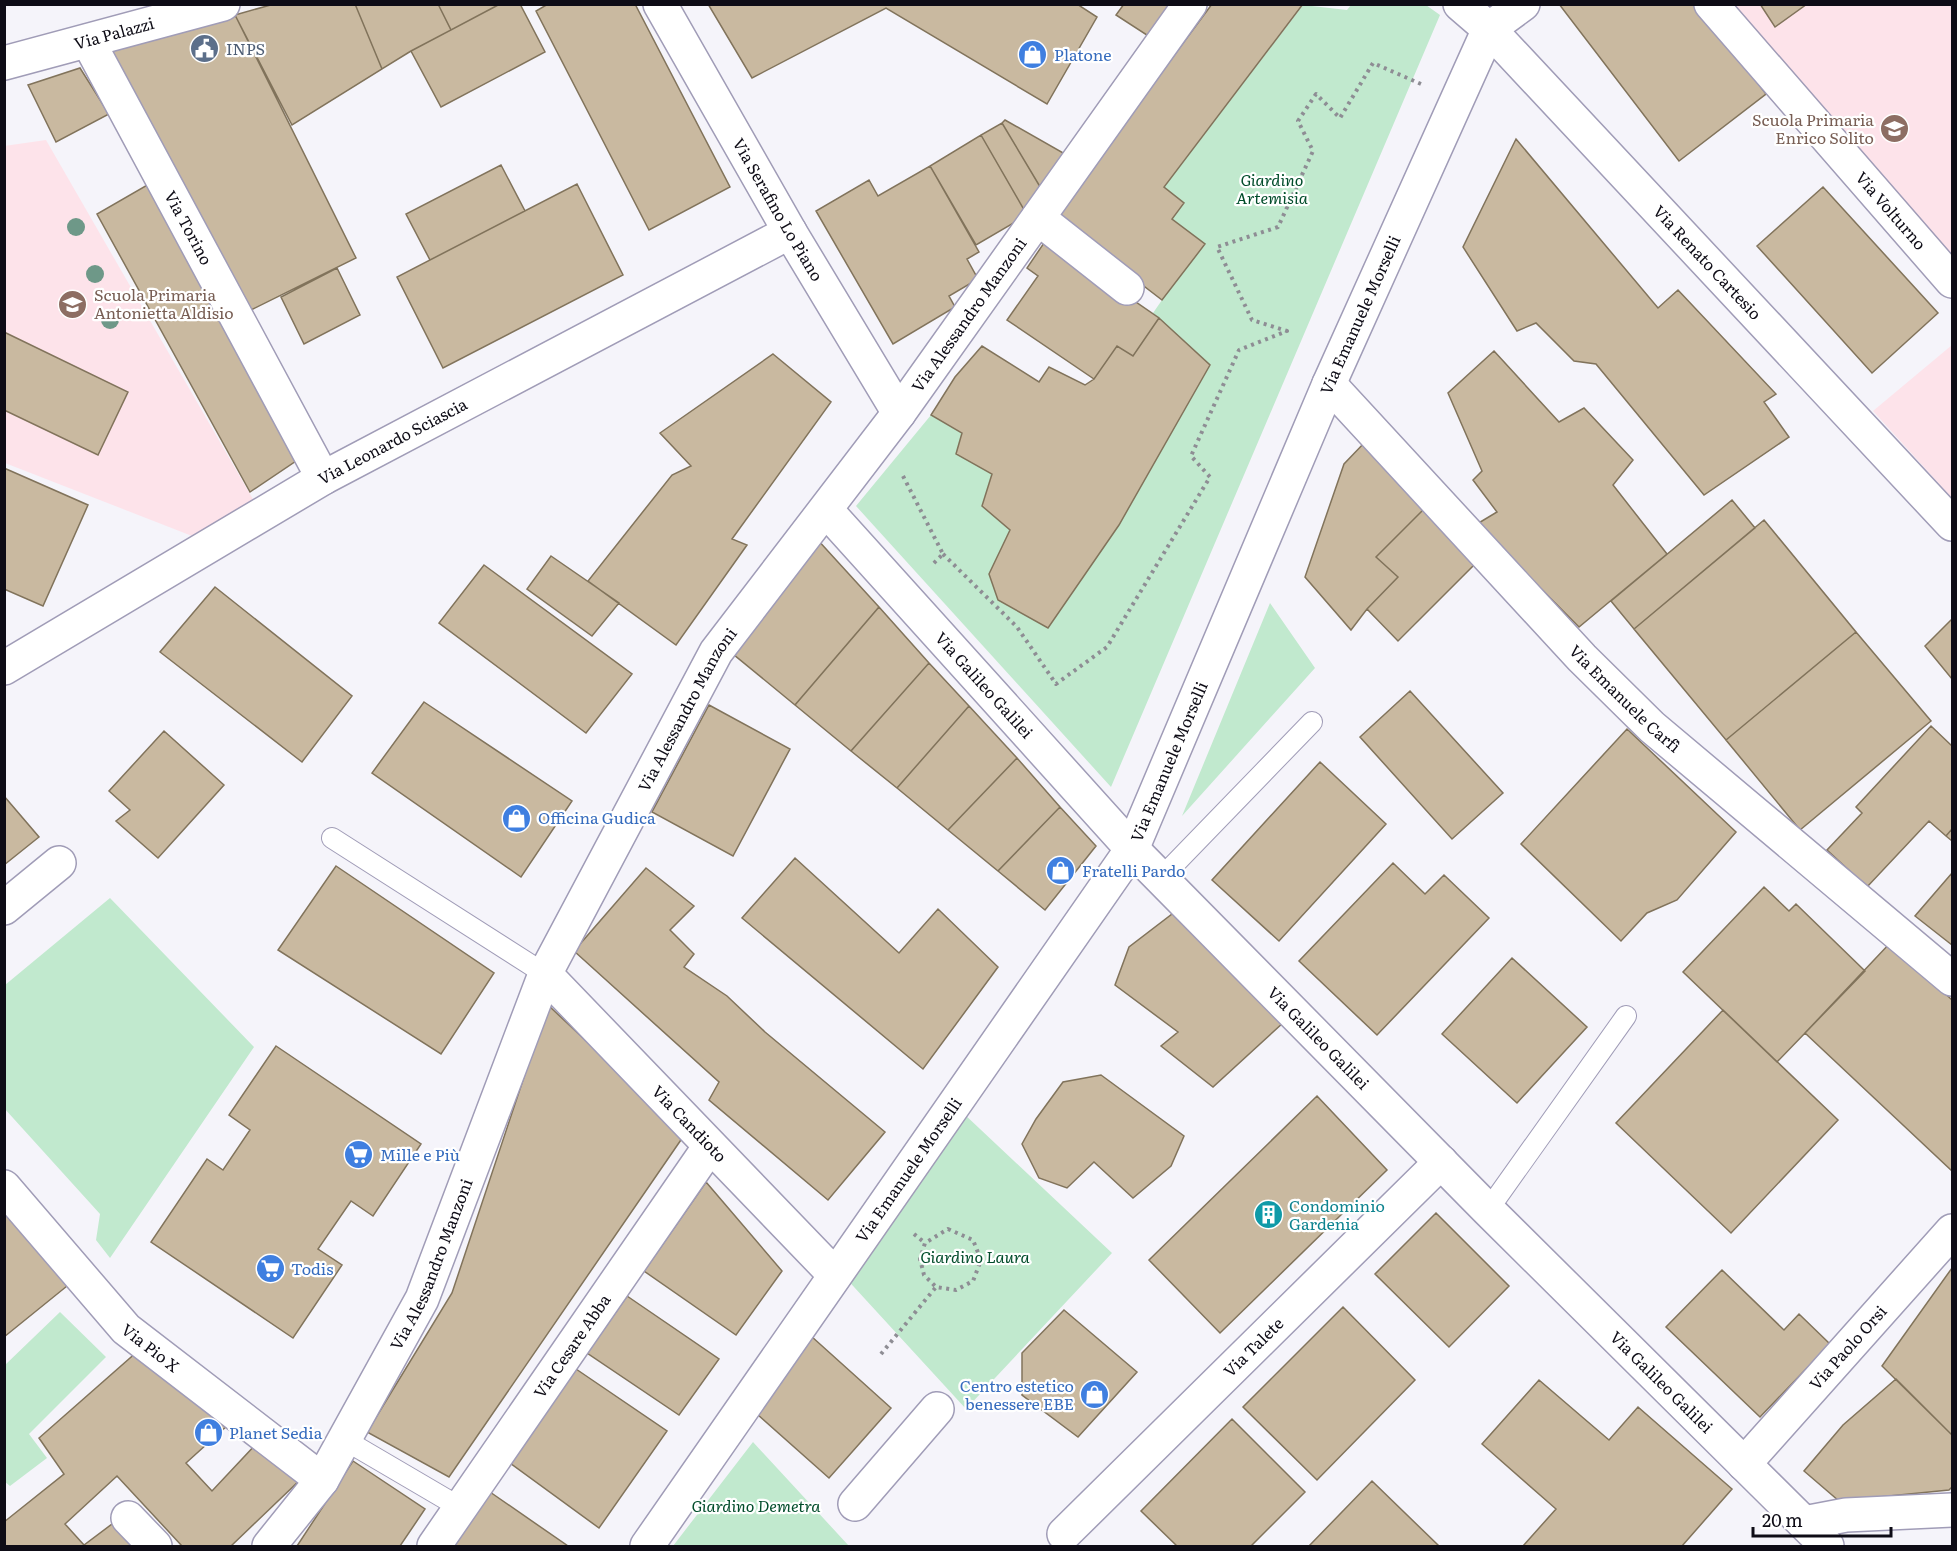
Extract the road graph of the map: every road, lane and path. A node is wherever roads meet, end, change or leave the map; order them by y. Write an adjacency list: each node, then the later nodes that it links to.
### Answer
1 (223, 4): 8 (street, Via Palazzi)
2 (660, 4): 12 (street, Via Serafino Lo Piano)
3 (1190, 4): 11 (street, Via Alessandro Manzoni)
4 (1460, 4): 7 (street, Via Renato Cartesio)
5 (1523, 4): 7 (street)
6 (1711, 4): 13 (street, Via Volturno)
7 (1489, 29): 10 (street, Via Emanuele Morselli); 20 (street, Via Renato Cartesio)
8 (88, 41): 9 (street, Via Palazzi); 18 (street, Via Torino)
9 (4, 63)
10 (1457, 100): 15 (street, Via Emanuele Morselli); 21 (path)
11 (1038, 218): 14 (street); 16 (street, Via Alessandro Manzoni)
12 (790, 232): 16 (street, Via Serafino Lo Piano); 18 (street, Via Leonardo Sciascia)
13 (1953, 281)
14 (1127, 288)
15 (1329, 384): 26 (street, Via Emanuele Morselli); 31 (street, Via Emanuele Carfì)
16 (899, 413): 19 (street, Via Alessandro Manzoni)
17 (903, 475): 21 (path)
18 (323, 478): 23 (street, Via Leonardo Sciascia)
19 (826, 510): 22 (street, Via Galileo Galilei); 30 (street, Via Alessandro Manzoni)
20 (1953, 524)
21 (943, 554): 22 (path)
22 (904, 595): 26 (street, Via Galileo Galilei)
23 (4, 668)
24 (1312, 723): 28 (lane)
25 (332, 838): 30 (lane)
26 (1132, 849): 28 (street, Via Galileo Galilei); 38 (street, Via Emanuele Morselli)
27 (59, 863): 29 (street)
28 (1161, 878): 34 (street, Via Galileo Galilei)
29 (4, 908)
30 (545, 974): 33 (street, Via Candioto); 42 (street, Via Alessandro Manzoni)
31 (1953, 979)
32 (1626, 1016): 36 (lane)
33 (710, 1146): 38 (street, Via Candioto); 46 (street, Via Cesare Abba)
34 (1441, 1162): 36 (street, Via Galileo Galilei); 50 (street, Via Talete)
35 (4, 1187): 44 (street, Via Pio X)
36 (1488, 1210): 43 (street, Via Galileo Galilei)
37 (1953, 1231): 43 (street, Via Paolo Orsi)
38 (836, 1275): 54 (street, Via Emanuele Morselli)
39 (936, 1287): 39 (path); 40 (path)
40 (881, 1354)
41 (937, 1409): 45 (street)
42 (345, 1440): 44 (street, Via Alessandro Manzoni); 46 (lane)
43 (1744, 1464): 49 (street, Via Galileo Galilei)
44 (322, 1480): 52 (street, Via Alessandro Manzoni)
45 (855, 1504)
46 (461, 1508): 53 (street, Via Cesare Abba)
47 (1953, 1510): 49 (street)
48 (128, 1518): 51 (street)
49 (1804, 1523): 55 (street, Via Galileo Galilei)
50 (1064, 1534)
51 (155, 1546)
52 (269, 1546)
53 (434, 1546)
54 (647, 1546)
55 (1827, 1546)

